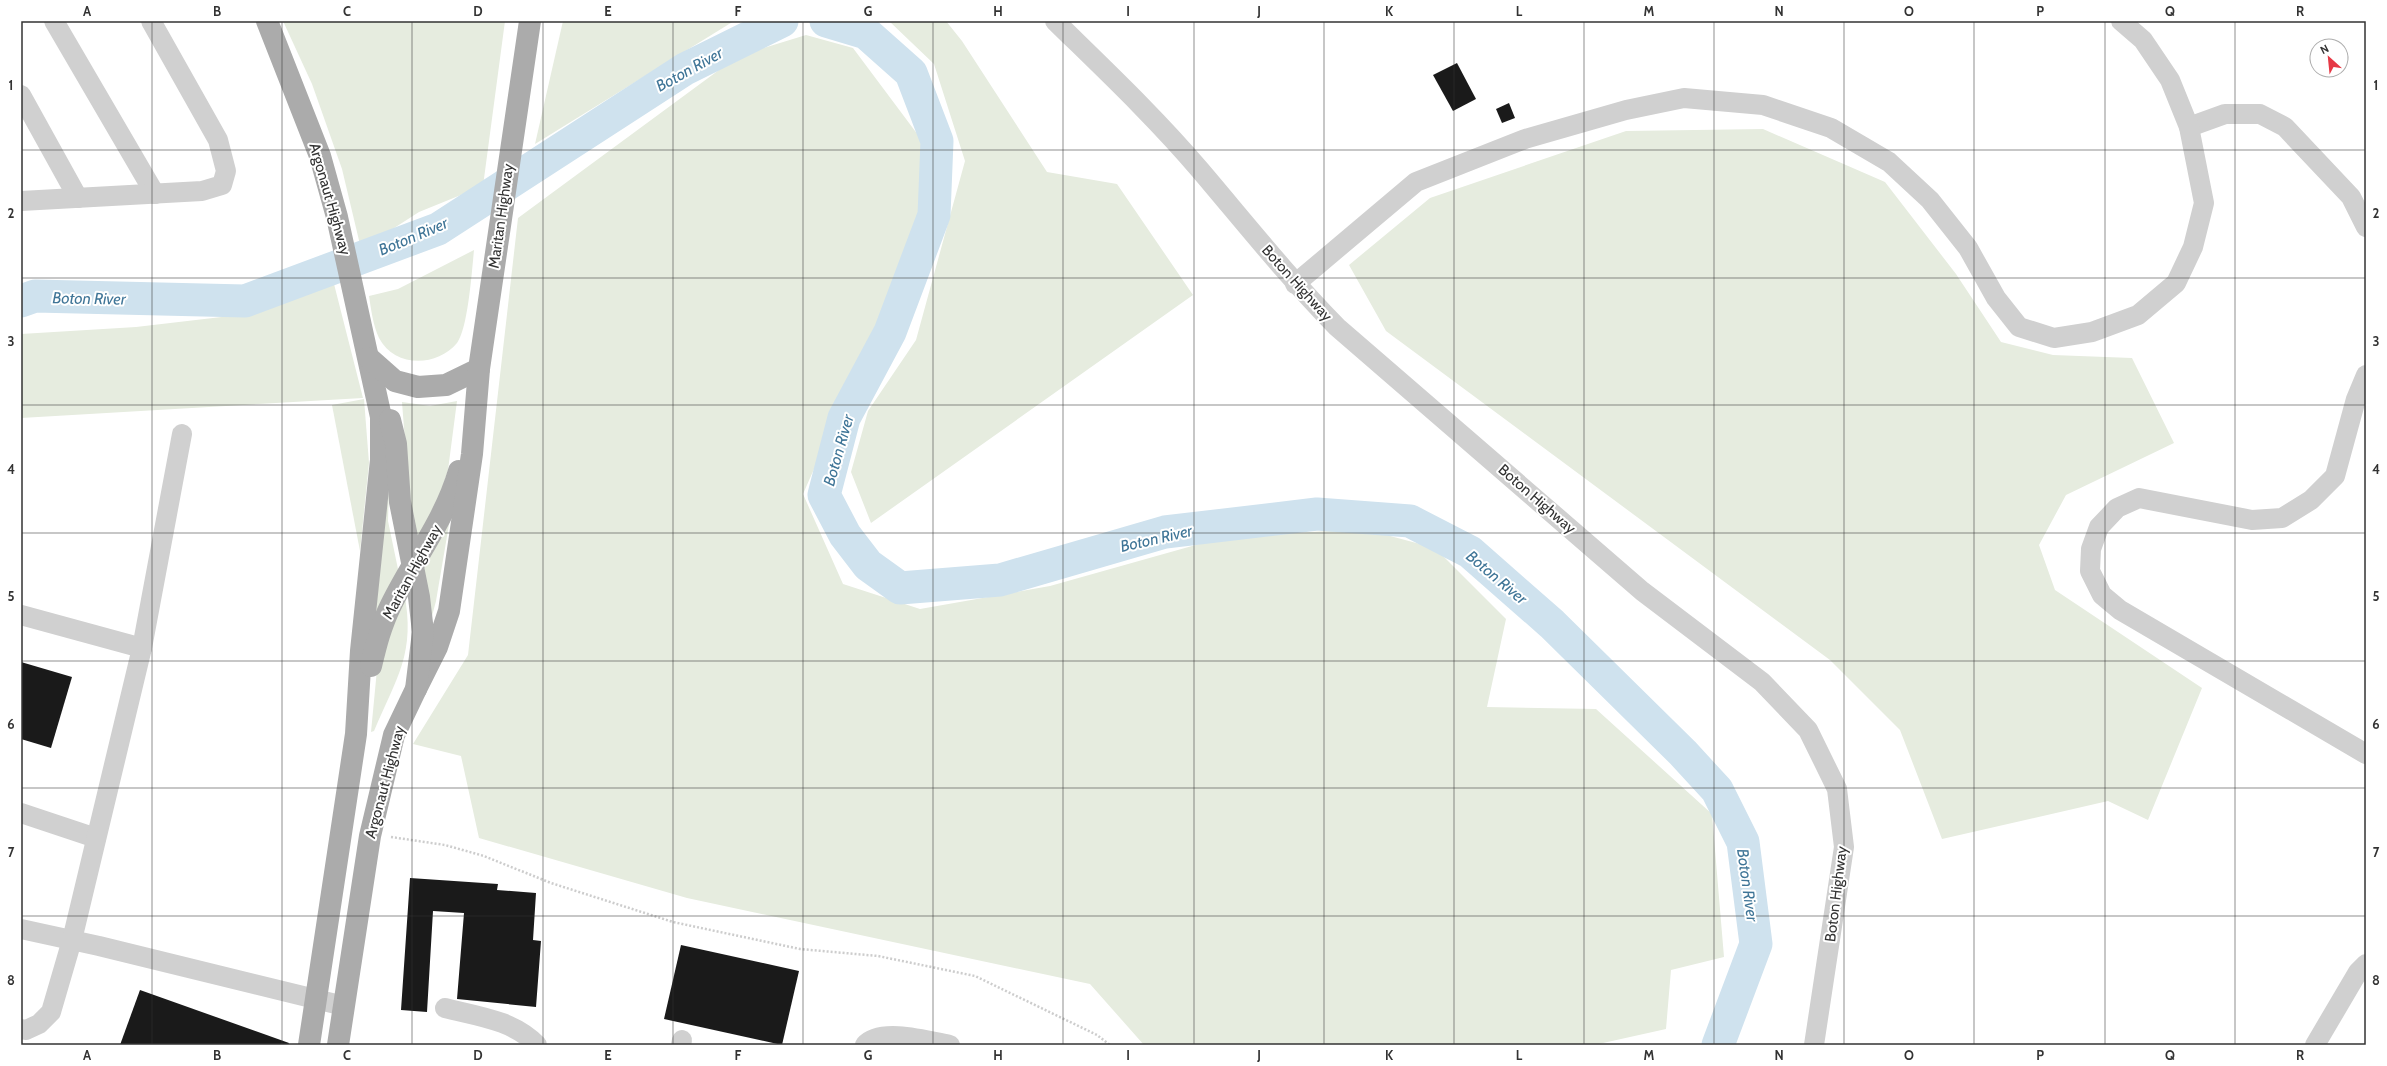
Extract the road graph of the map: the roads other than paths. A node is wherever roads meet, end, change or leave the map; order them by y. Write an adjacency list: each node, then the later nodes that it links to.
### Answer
1 (54, 21): 9 (street)
2 (151, 21): 9 (street)
3 (267, 21): 14 (main road, Argonaut Highway)
4 (530, 21): 15 (main road, Maritan Highway)
5 (1054, 21): 13 (street, Boton Highway)
6 (2121, 21): 8 (street)
7 (21, 95): 10 (street)
8 (2189, 127): 12 (street); 13 (street)
9 (155, 194): 10 (street)
10 (78, 198): 11 (street)
11 (21, 201)
12 (2366, 227)
13 (1295, 284): 40 (street, Boton Highway)
14 (369, 358): 15 (main road); 17 (main road, Argonaut Highway)
15 (479, 369): 18 (main road, Maritan Highway)
16 (2366, 375): 25 (street)
17 (374, 382): 20 (main road, Argonaut Highway); 24 (main road, Argonaut Highway)
18 (474, 412): 20 (main road, Maritan Highway); 23 (main road, Maritan Highway)
19 (182, 434): 22 (street)
20 (412, 569): 23 (main road, Argonaut Highway); 24 (main road, Maritan Highway)
21 (21, 614): 22 (street)
22 (142, 648): 27 (street)
23 (416, 689): 32 (main road, Argonaut Highway)
24 (356, 734): 31 (main road, Argonaut Highway)
25 (2366, 754)
26 (21, 812): 27 (street)
27 (96, 838): 29 (street)
28 (21, 929): 29 (street)
29 (72, 940): 31 (street); 34 (street)
30 (2366, 964): 41 (street)
31 (316, 1000): 32 (street); 35 (main road, Argonaut Highway)
32 (344, 1006): 36 (main road, Argonaut Highway)
33 (444, 1008): 37 (street)
34 (21, 1029)
35 (309, 1045)
36 (338, 1045)
37 (537, 1045)
38 (865, 1045): 39 (street)
39 (950, 1045)
40 (1814, 1045)
41 (2315, 1045)

